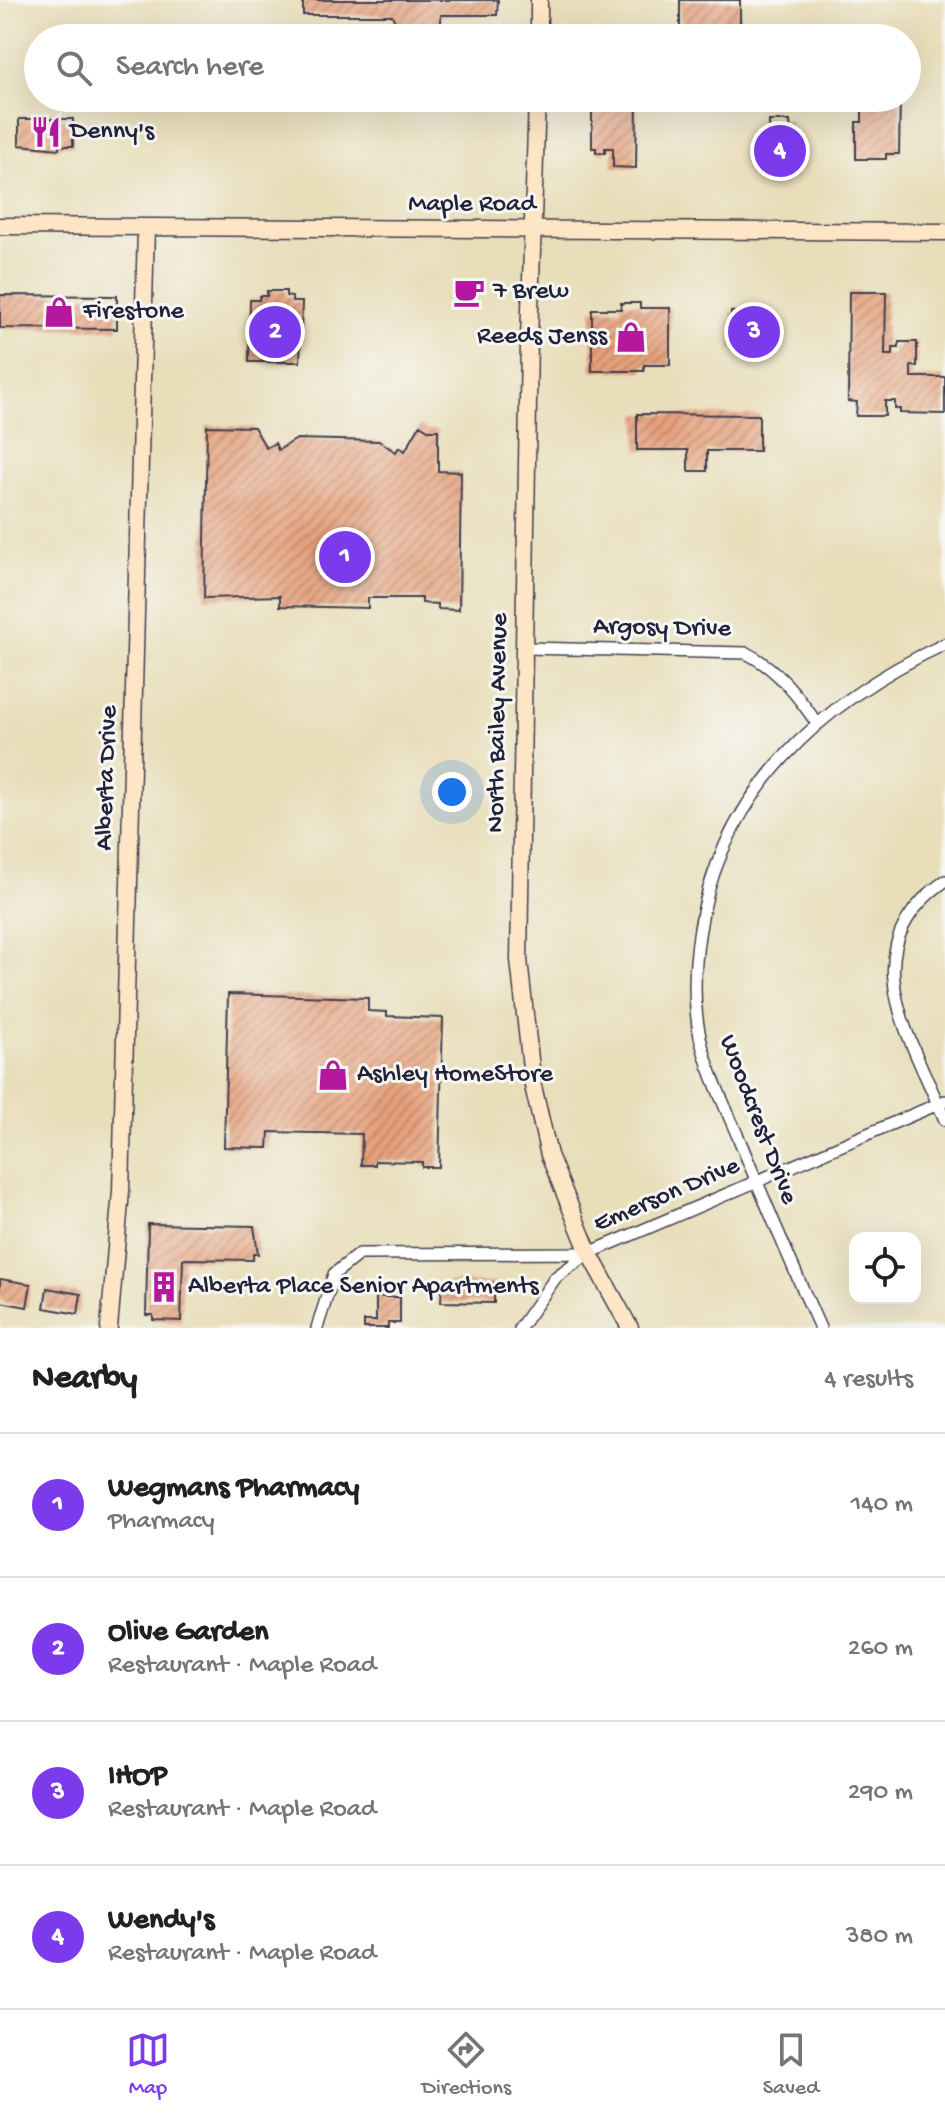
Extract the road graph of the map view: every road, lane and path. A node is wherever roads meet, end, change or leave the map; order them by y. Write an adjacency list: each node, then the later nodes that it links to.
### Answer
1 (539, 0): 2 (street)
2 (539, 24)
3 (536, 112): 6 (street, North Bailey Avenue)
4 (0, 226): 5 (street, Maple Road)
5 (146, 228): 6 (street, Maple Road); 16 (street, Alberta Drive)
6 (532, 230): 7 (street, Maple Road); 9 (street, North Bailey Avenue)
7 (945, 232)
8 (945, 644): 10 (street, Woodcrest Drive)
9 (525, 648): 10 (street, Argosy Drive); 15 (street, North Bailey Avenue)
10 (816, 722): 14 (street, Woodcrest Drive)
11 (945, 881): 12 (street)
12 (942, 1102): 13 (street); 14 (street, Emerson Drive)
13 (945, 1120)
14 (756, 1182): 15 (street, Emerson Drive); 20 (street, Woodcrest Drive)
15 (589, 1253): 17 (street); 18 (street, Emerson Drive); 19 (street, North Bailey Avenue)
16 (109, 1328)
17 (317, 1328)
18 (520, 1328)
19 (630, 1328)
20 (820, 1328)

